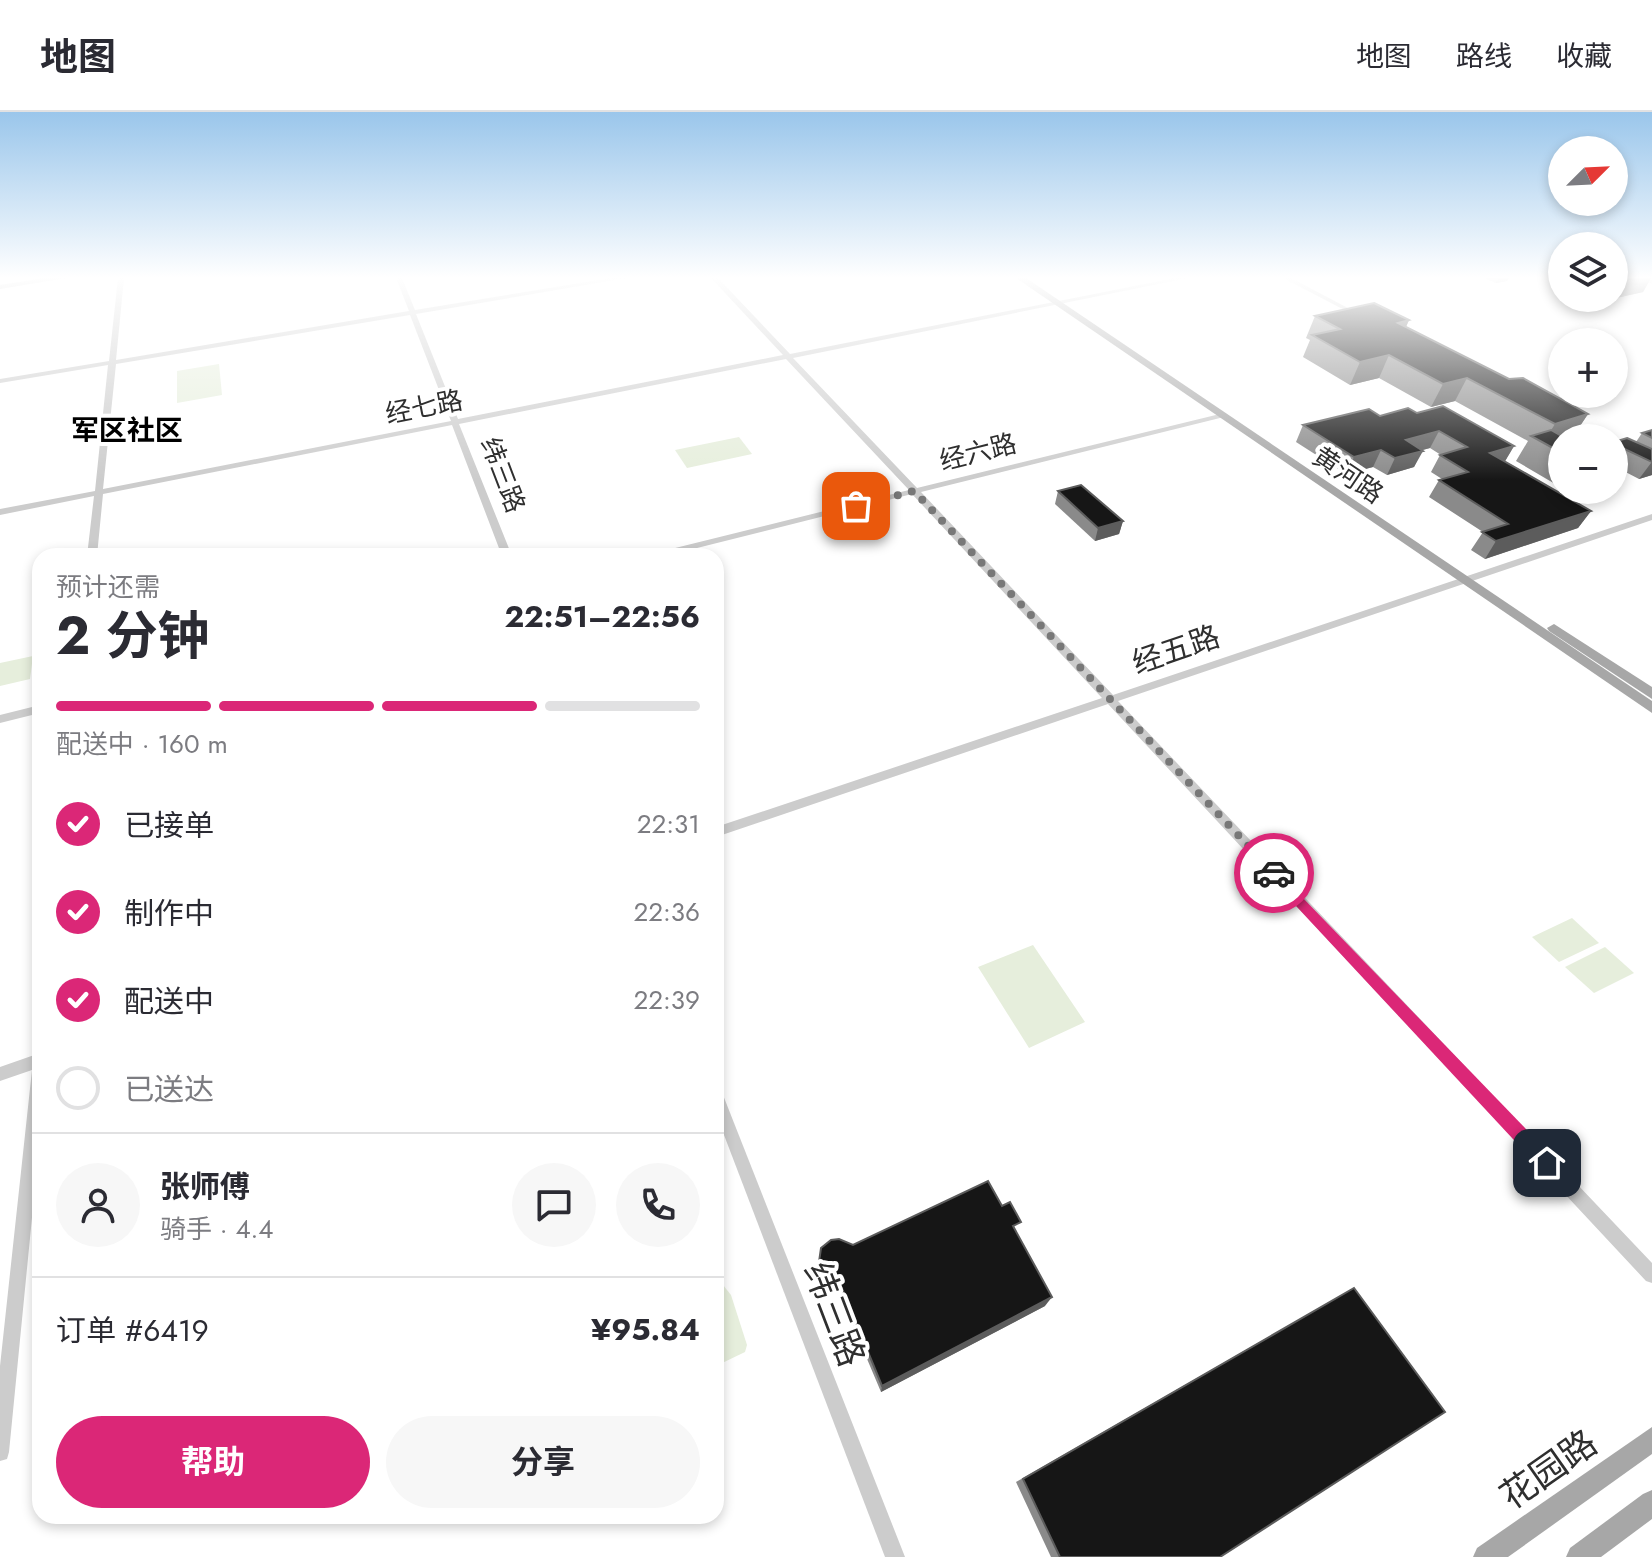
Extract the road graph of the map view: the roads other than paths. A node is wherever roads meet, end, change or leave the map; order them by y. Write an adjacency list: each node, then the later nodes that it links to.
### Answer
1 (114, 345): 9 (street)
2 (217, 345): 9 (street)
3 (425, 345): 13 (street, 纬三路)
4 (777, 345): 8 (street)
5 (841, 345): 8 (street, 经七路)
6 (1123, 345): 11 (main road, 黄河路)
7 (1128, 345): 22 (main road, 黄河路)
8 (787, 356): 13 (street, 经七路); 15 (street)
9 (112, 363): 10 (street); 16 (street)
10 (0, 381)
11 (1221, 415): 15 (street, 经六路); 23 (main road, 黄河路)
12 (1557, 417): 14 (street)
13 (455, 421): 16 (street, 经七路); 20 (street, 纬三路)
14 (1570, 424)
15 (914, 491): 21 (street, 经六路); 25 (street)
16 (98, 492): 17 (street, 经七路); 19 (street)
17 (0, 512)
18 (1652, 517): 22 (street, 经五路)
19 (93, 548)
20 (504, 548)
21 (686, 548)
22 (1476, 576): 23 (street, 经五路); 24 (main road, 黄河路)
23 (1464, 580): 25 (street, 经五路); 26 (main road, 黄河路)
24 (1652, 694)
25 (1110, 699): 29 (street, 经五路); 34 (street)
26 (1652, 708)
27 (32, 711): 28 (street)
28 (0, 719)
29 (724, 829)
30 (32, 1064): 31 (street)
31 (0, 1074)
32 (724, 1116): 38 (street, 纬三路)
33 (32, 1139): 36 (street)
34 (1652, 1275)
35 (1652, 1439): 39 (main road, 花园路)
36 (0, 1452)
37 (1652, 1503): 40 (main road)
38 (895, 1557)
39 (1486, 1557)
40 (1579, 1557)

